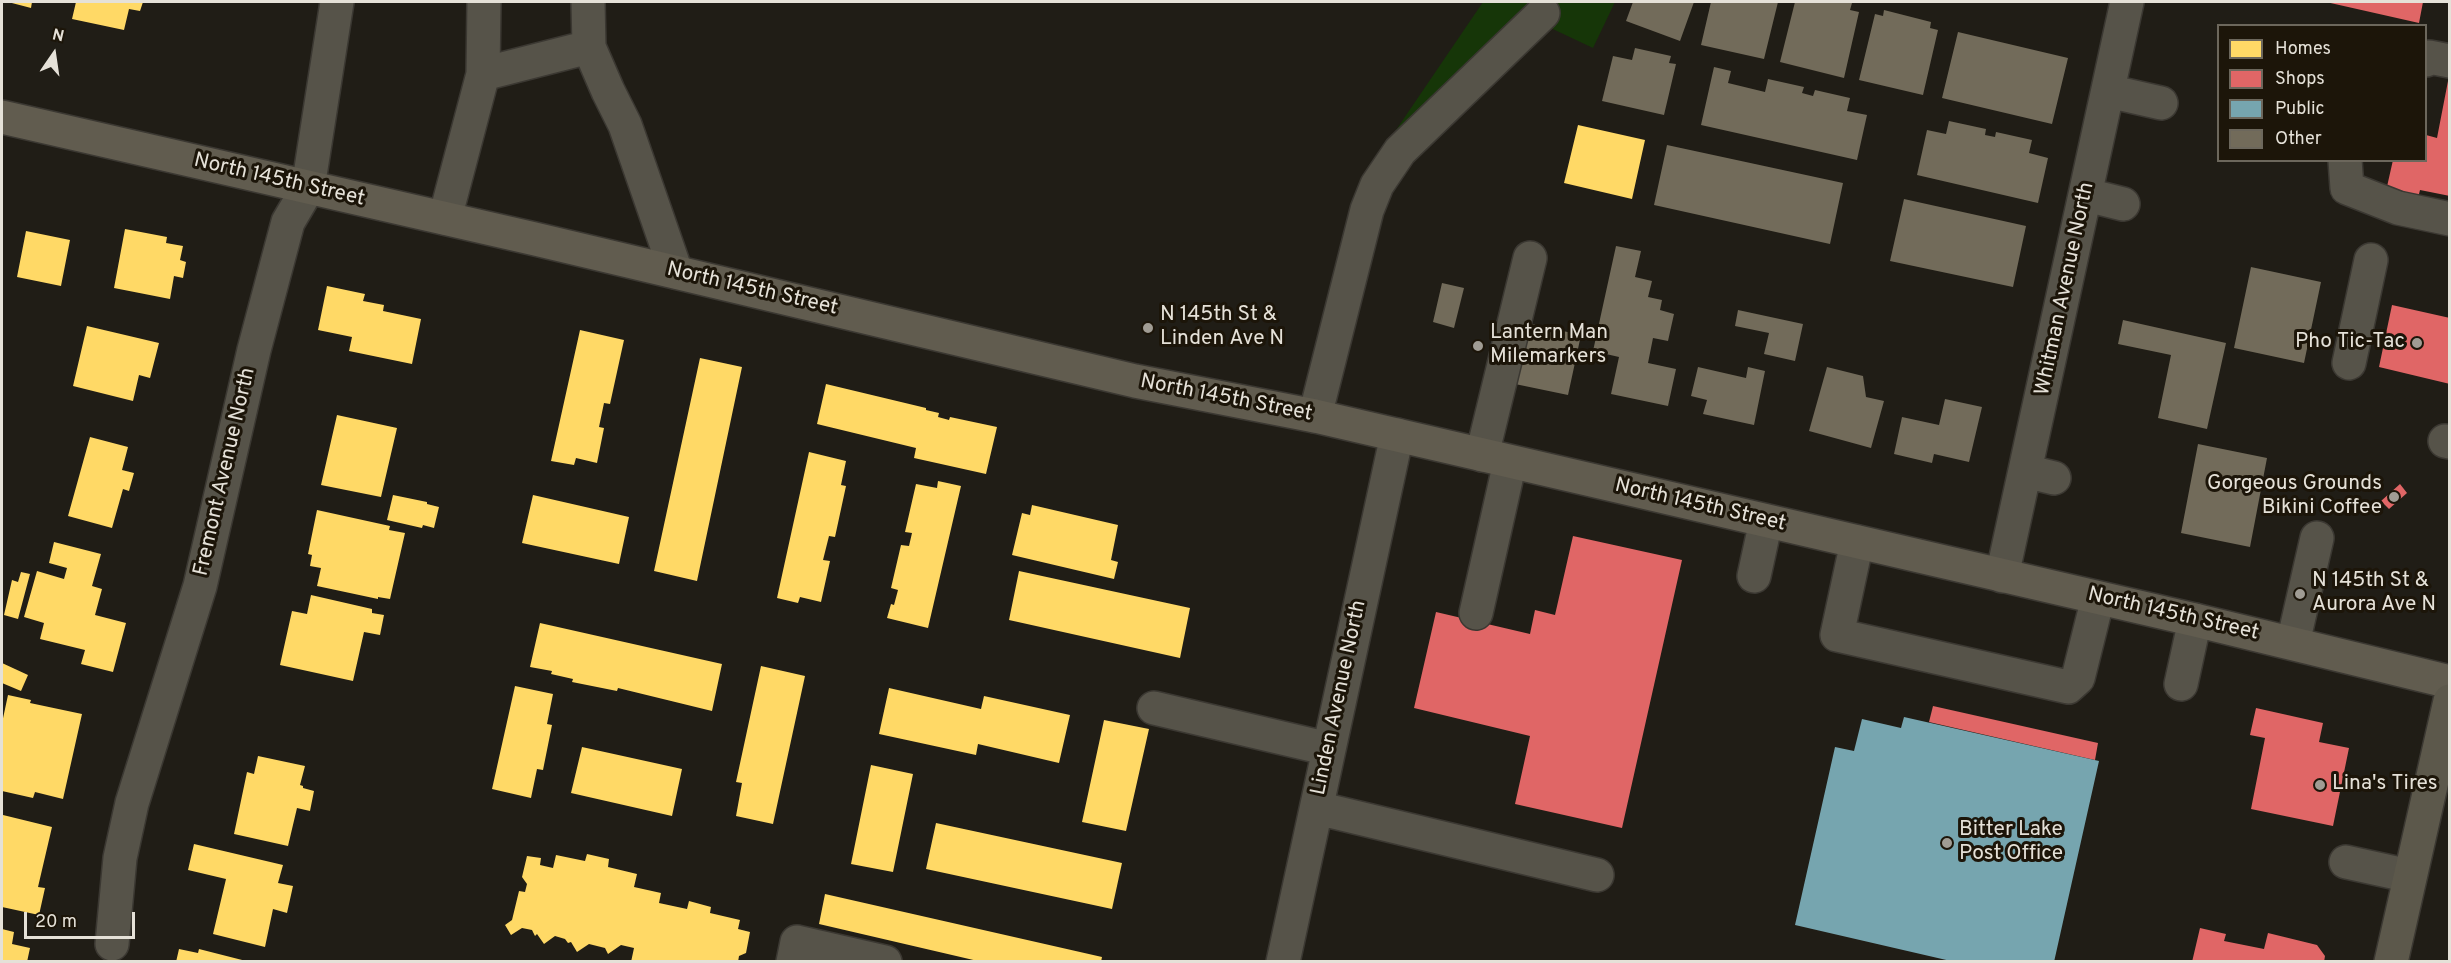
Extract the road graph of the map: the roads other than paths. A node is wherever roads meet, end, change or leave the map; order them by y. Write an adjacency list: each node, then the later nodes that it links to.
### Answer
1 (338, 2): 14 (street, Fremont Avenue North)
2 (484, 2): 9 (street)
3 (588, 2): 6 (street)
4 (1543, 13): 23 (street)
5 (2134, 13): 10 (street, Whitman Avenue North)
6 (589, 47): 9 (street); 21 (street)
7 (2427, 59): 8 (street)
8 (2450, 60)
9 (483, 74): 17 (street)
10 (2108, 91): 11 (street); 15 (street, Whitman Avenue North)
11 (2161, 103)
12 (2, 117): 14 (main road, North 145th Street)
13 (2345, 162): 18 (street)
14 (308, 188): 17 (main road, North 145th Street); 44 (street, Fremont Avenue North)
15 (2086, 195): 16 (street); 30 (street, Whitman Avenue North)
16 (2123, 204)
17 (446, 218): 21 (main road, North 145th Street)
18 (2450, 219)
19 (1530, 258): 25 (street)
20 (2371, 260): 22 (street)
21 (676, 272): 23 (main road, North 145th Street)
22 (2349, 363)
23 (1315, 416): 24 (main road, North 145th Street)
24 (1397, 435): 25 (main road, North 145th Street); 39 (street, Linden Avenue North)
25 (1496, 458): 26 (main road, North 145th Street); 32 (street)
26 (1766, 521): 28 (main road, North 145th Street); 29 (street)
27 (2317, 538): 34 (street)
28 (1857, 542): 30 (main road, North 145th Street); 31 (street)
29 (1754, 576)
30 (2002, 576): 31 (main road, North 145th Street)
31 (2098, 598): 33 (main road, North 145th Street)
32 (1476, 613)
33 (2195, 620): 34 (main road, North 145th Street); 36 (street)
34 (2293, 643): 35 (main road, North 145th Street)
35 (2450, 682)
36 (2181, 684)
37 (2450, 701): 43 (highway)
38 (1154, 708): 39 (street)
39 (1329, 749): 40 (street, Linden Avenue North)
40 (1317, 808): 42 (street); 47 (street, Linden Avenue North)
41 (2346, 862): 43 (street)
42 (1597, 875)
43 (2410, 876): 48 (highway)
44 (112, 944)
45 (793, 962): 46 (street)
46 (885, 962)
47 (1283, 962)
48 (2391, 962)

